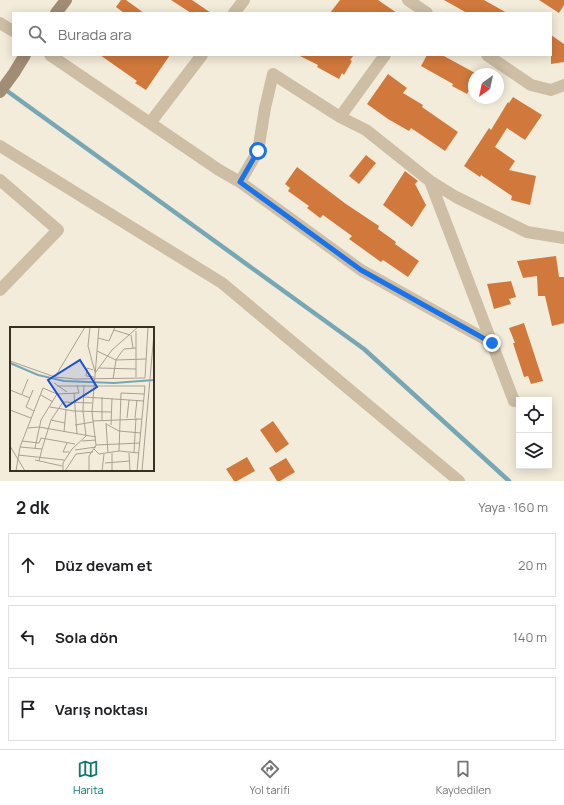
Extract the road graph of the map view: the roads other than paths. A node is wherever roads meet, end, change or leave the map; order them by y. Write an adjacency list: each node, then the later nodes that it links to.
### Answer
1 (66, 0): 5 (street)
2 (244, 0): 6 (street)
3 (408, 0): 4 (street)
4 (422, 8)
5 (57, 12)
6 (235, 12)
7 (0, 23): 8 (street)
8 (12, 30)
9 (24, 56): 15 (street)
10 (51, 56): 17 (street)
11 (201, 56): 17 (street)
12 (384, 56): 16 (street)
13 (488, 56): 14 (street)
14 (564, 85)
15 (0, 92)
16 (340, 117): 20 (street); 21 (street)
17 (150, 123): 21 (street)
18 (0, 146): 26 (street)
19 (0, 180): 23 (street)
20 (430, 181): 22 (street); 24 (street)
21 (240, 182): 24 (street)
22 (564, 238)
23 (0, 290)
24 (492, 343): 25 (street)
25 (514, 401)
26 (452, 479)

